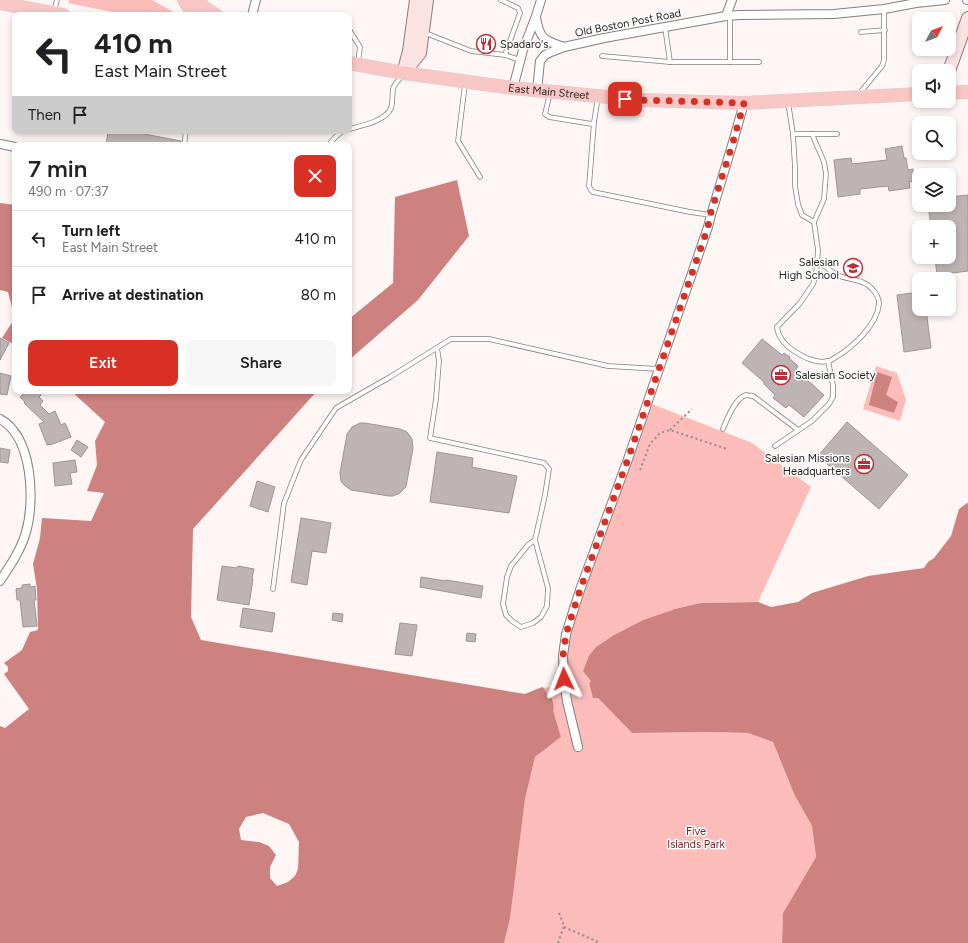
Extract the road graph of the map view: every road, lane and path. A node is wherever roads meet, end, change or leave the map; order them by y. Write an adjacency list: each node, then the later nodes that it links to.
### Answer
1 (57, 0): 13 (lane)
2 (184, 0): 14 (main road)
3 (193, 0): 15 (main road)
4 (256, 0): 16 (street)
5 (417, 0): 21 (street)
6 (501, 0): 26 (lane)
7 (541, 0): 17 (street)
8 (732, 0): 18 (street)
9 (945, 0): 11 (street, Old Boston Post Road)
10 (0, 3): 12 (main road)
11 (884, 9): 18 (street, Old Boston Post Road); 22 (lane)
12 (49, 12)
13 (60, 12)
14 (192, 12)
15 (211, 12)
16 (253, 12)
17 (536, 16): 25 (street); 28 (street)
18 (728, 16): 20 (street, Old Boston Post Road); 30 (lane)
19 (968, 18): 33 (street)
20 (665, 27): 25 (street, Old Boston Post Road); 29 (lane)
21 (417, 30): 26 (lane); 34 (street)
22 (885, 30): 23 (lane); 42 (lane)
23 (861, 32)
24 (352, 34): 32 (lane)
25 (564, 47): 37 (street, Old Boston Post Road)
26 (505, 55): 28 (lane)
27 (602, 56): 29 (lane)
28 (520, 60): 36 (street)
29 (670, 62): 30 (lane)
30 (730, 62): 31 (lane)
31 (759, 62)
32 (353, 64): 34 (main road, East Main Street)
33 (952, 64)
34 (404, 73): 35 (main road, East Main Street); 46 (lane)
35 (465, 82): 36 (main road, East Main Street); 54 (lane)
36 (513, 88): 37 (main road, East Main Street)
37 (544, 92): 41 (main road, East Main Street); 45 (lane)
38 (968, 92): 39 (main road)
39 (956, 93)
40 (912, 94): 42 (main road, East Main Street)
41 (598, 96): 44 (main road, East Main Street); 45 (lane)
42 (857, 98): 43 (main road, East Main Street)
43 (788, 101): 44 (main road, East Main Street); 48 (lane)
44 (744, 103): 55 (street)
45 (594, 122): 55 (lane)
46 (352, 128)
47 (338, 134): 51 (lane)
48 (793, 134): 49 (lane); 56 (lane)
49 (812, 134): 50 (lane); 56 (lane)
50 (837, 134)
51 (331, 142)
52 (0, 144): 53 (street)
53 (12, 146)
54 (480, 177)
55 (710, 215): 60 (street)
56 (814, 222): 57 (lane)
57 (817, 260): 59 (lane); 59 (lane)
58 (437, 348): 60 (lane); 69 (lane); 71 (lane)
59 (828, 361): 65 (lane)
60 (659, 369): 72 (street)
61 (692, 409): 64 (path)
62 (0, 419): 70 (street)
63 (723, 428): 65 (lane)
64 (670, 430): 67 (path); 68 (path)
65 (798, 430): 66 (lane)
66 (775, 446)
67 (727, 449)
68 (640, 470)
69 (535, 540): 69 (lane)
70 (0, 581)
71 (273, 589)
72 (578, 747)
73 (559, 913): 74 (path)
74 (564, 927): 75 (path); 76 (path)
75 (558, 943)
76 (598, 943)

